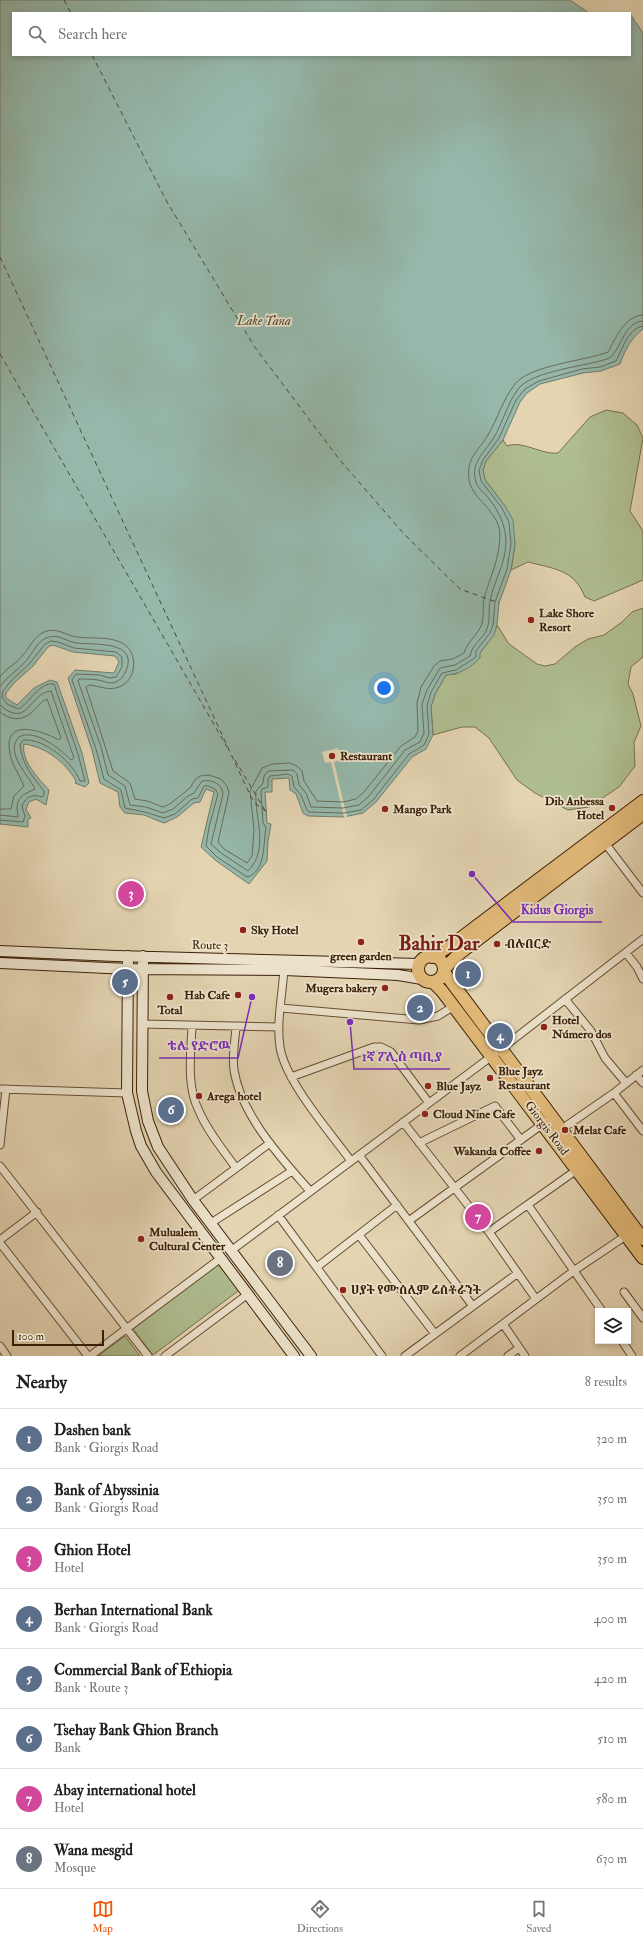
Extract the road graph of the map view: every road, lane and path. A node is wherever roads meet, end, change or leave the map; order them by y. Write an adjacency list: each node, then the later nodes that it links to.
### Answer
1 (643, 801): 3 (highway)
2 (643, 814): 3 (highway)
3 (623, 822): 4 (highway)
4 (598, 844): 5 (street); 6 (highway)
5 (643, 893)
6 (488, 925): 12 (highway); 19 (highway)
7 (643, 939): 9 (street)
8 (0, 951): 10 (street, Route 3)
9 (626, 952): 20 (street); 22 (street)
10 (128, 956): 11 (street, Route 3); 17 (street)
11 (143, 956): 13 (street, Route 3); 16 (street)
12 (432, 957): 15 (highway); 19 (highway)
13 (284, 959): 15 (street, Route 3); 18 (street)
14 (0, 963): 17 (street)
15 (420, 964): 21 (highway)
16 (142, 968): 17 (street); 18 (street); 26 (street)
17 (128, 969): 25 (street)
18 (284, 970): 21 (street); 24 (street)
19 (444, 971): 21 (highway); 30 (highway, Giorgis Road)
20 (643, 979)
21 (427, 981): 23 (highway, Giorgis Road)
22 (565, 999): 30 (street); 34 (street)
23 (454, 1006): 24 (street); 30 (highway, Giorgis Road)
24 (281, 1008): 29 (street)
25 (128, 1024): 26 (street); 38 (street)
26 (142, 1024): 27 (street); 37 (street)
27 (192, 1026): 28 (street); 52 (street)
28 (236, 1027): 29 (street); 46 (street)
29 (278, 1027): 33 (street)
30 (497, 1052): 40 (street); 41 (highway, Giorgis Road)
31 (643, 1070): 32 (street)
32 (636, 1075): 34 (street); 35 (street)
33 (291, 1078): 40 (street); 50 (street)
34 (626, 1083): 39 (street)
35 (643, 1084)
36 (3, 1089): 38 (street); 48 (street)
37 (142, 1091): 38 (street); 57 (street)
38 (127, 1093): 60 (street)
39 (614, 1093): 43 (street); 44 (street)
40 (429, 1103): 42 (street)
41 (547, 1121): 44 (highway, Giorgis Road); 45 (street)
42 (403, 1122): 47 (street); 49 (street)
43 (643, 1131)
44 (556, 1132): 53 (highway, Giorgis Road); 68 (highway, Giorgis Road)
45 (521, 1140): 47 (street); 55 (street)
46 (270, 1143): 52 (street); 54 (street)
47 (419, 1143): 55 (street)
48 (0, 1145)
49 (359, 1155): 50 (street); 58 (street)
50 (351, 1161): 56 (street)
51 (0, 1167): 61 (street)
52 (236, 1168): 57 (street)
53 (578, 1169): 59 (street); 67 (highway, Giorgis Road)
54 (292, 1171): 56 (street); 64 (street)
55 (455, 1188): 63 (street); 65 (street)
56 (310, 1191): 62 (street)
57 (193, 1200): 60 (street); 64 (street)
58 (397, 1205): 63 (street); 66 (street)
59 (528, 1205): 65 (street); 74 (street)
60 (182, 1208): 71 (street)
61 (37, 1212): 69 (street); 85 (street)
62 (278, 1216): 70 (street); 73 (street)
63 (410, 1220): 80 (street)
64 (211, 1223): 70 (street)
65 (489, 1232): 75 (street)
66 (359, 1235): 73 (street); 87 (street)
67 (626, 1235): 72 (highway, Giorgis Road); 74 (street)
68 (643, 1239)
69 (0, 1241): 92 (street)
70 (232, 1250): 71 (street); 76 (street)
71 (221, 1258): 78 (street); 85 (street)
72 (643, 1258)
73 (317, 1268): 97 (street)
74 (575, 1270): 79 (street); 81 (street)
75 (518, 1273): 79 (street); 80 (street)
76 (259, 1286): 78 (street); 83 (street)
77 (624, 1292): 82 (street)
78 (248, 1294): 86 (street); 94 (street)
79 (536, 1299): 84 (street)
80 (472, 1305): 87 (street)
81 (600, 1308)
82 (643, 1318)
83 (285, 1321): 86 (street); 96 (street)
84 (503, 1324): 90 (street); 99 (street)
85 (127, 1328): 92 (street); 93 (street)
86 (274, 1330): 95 (street)
87 (435, 1334): 98 (street)
88 (624, 1344): 102 (street)
89 (0, 1346): 91 (street)
90 (519, 1348): 100 (street); 101 (street)
91 (7, 1356)
92 (89, 1356)
93 (148, 1356)
94 (165, 1356)
95 (294, 1356)
96 (311, 1356)
97 (382, 1356)
98 (405, 1356)
99 (460, 1356)
100 (508, 1356)
101 (525, 1356)
102 (632, 1356)

